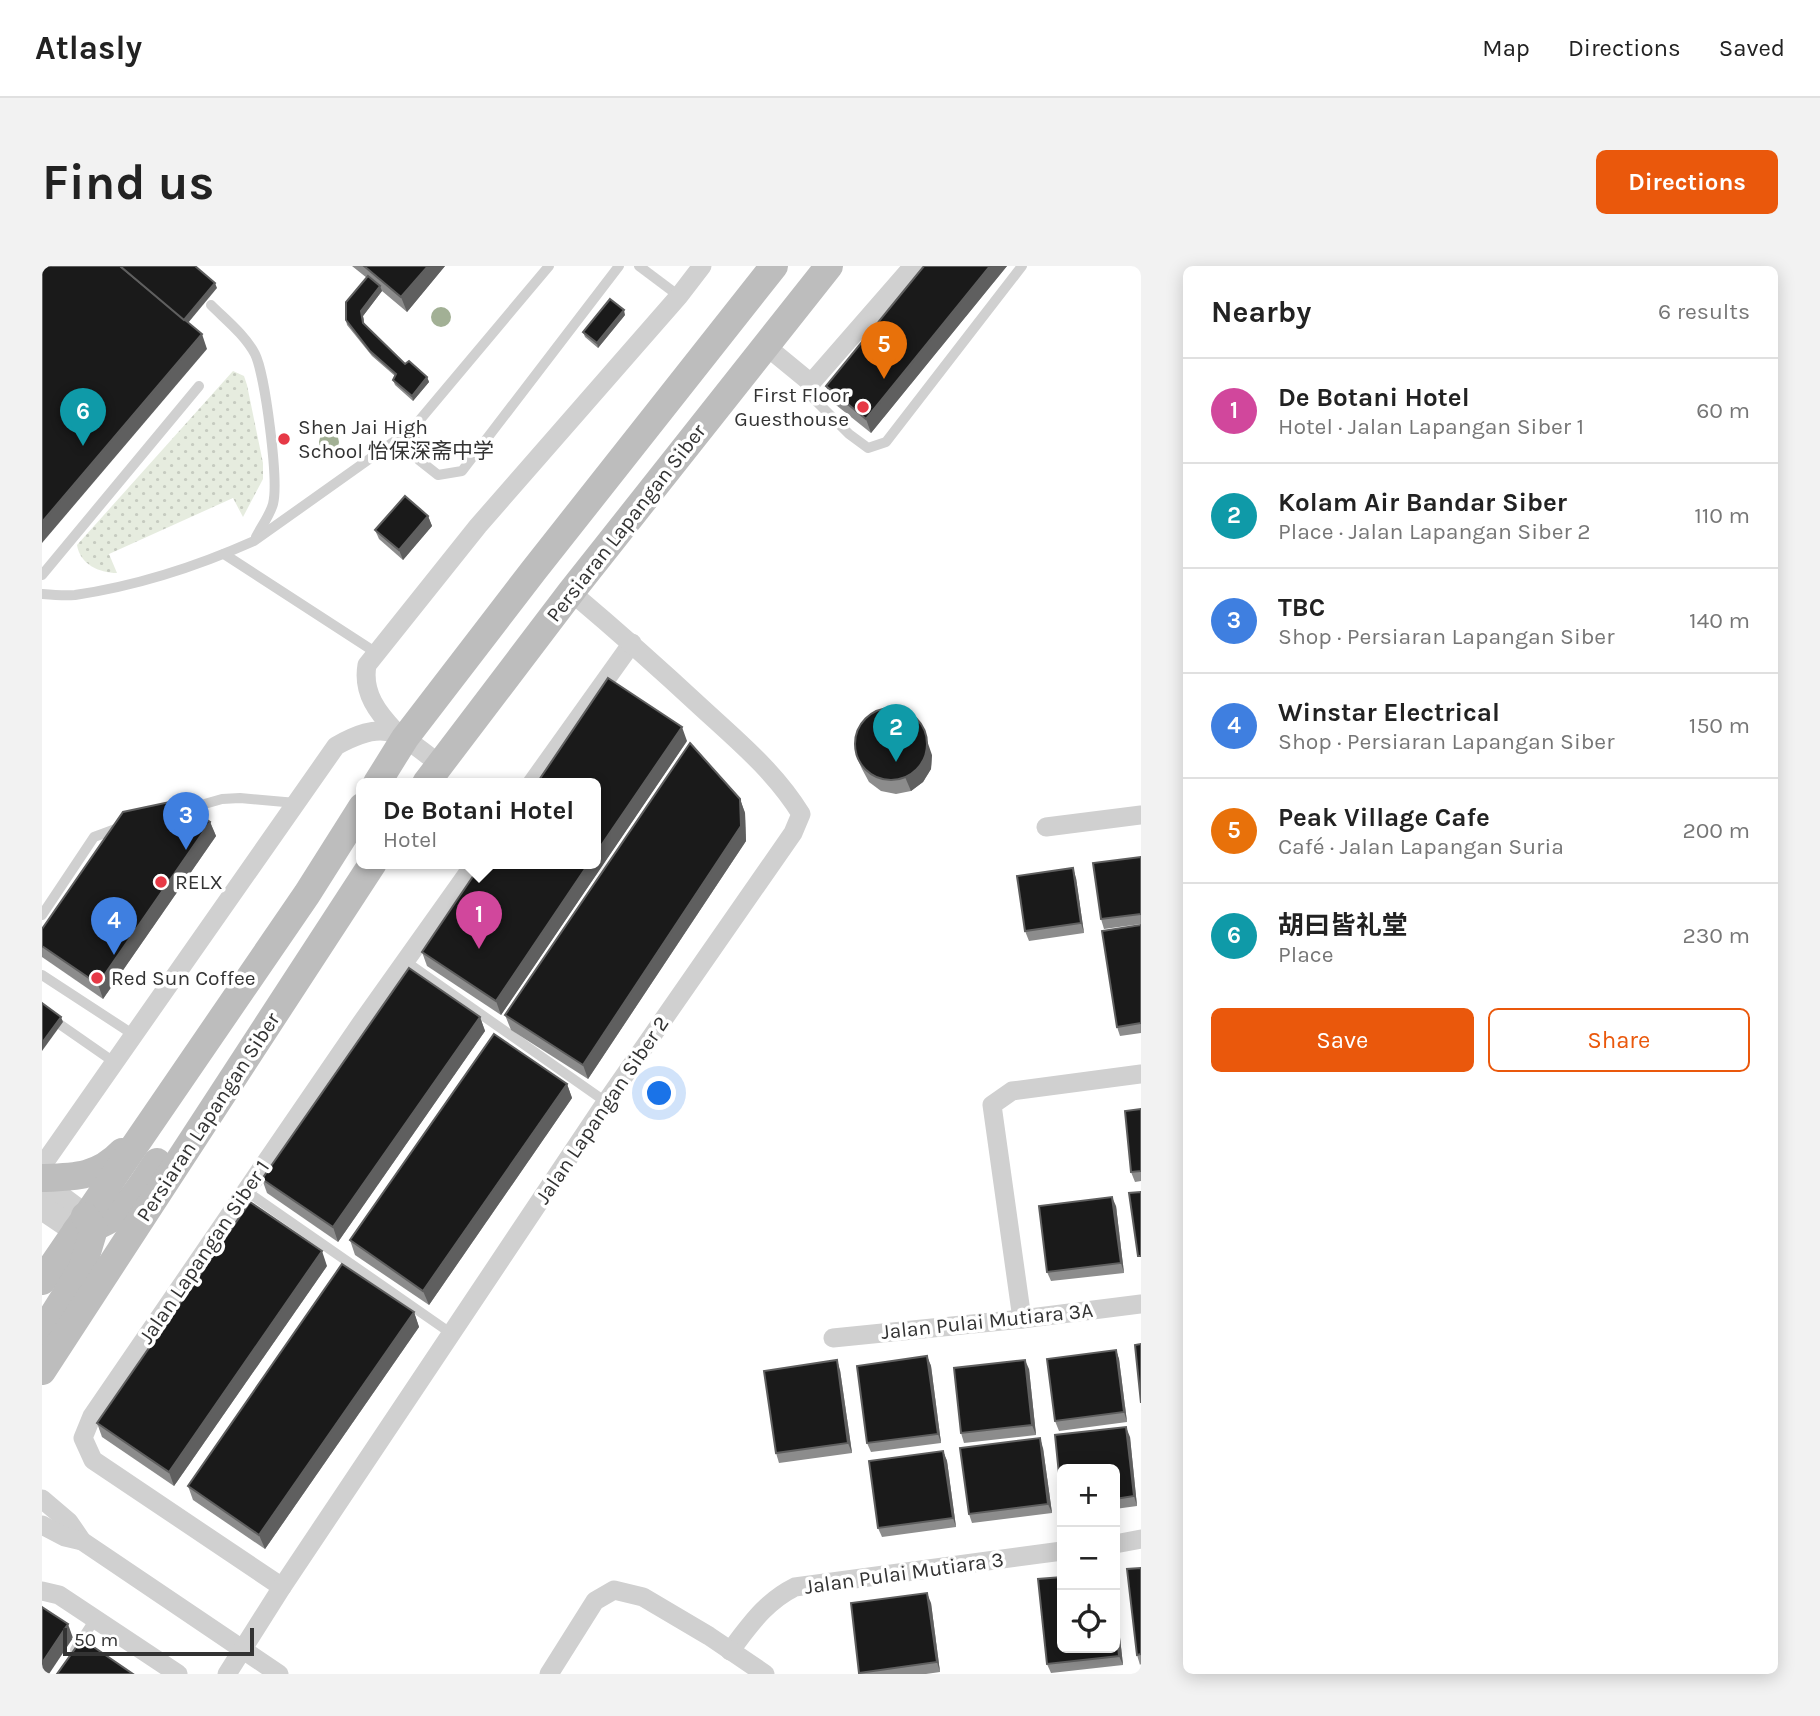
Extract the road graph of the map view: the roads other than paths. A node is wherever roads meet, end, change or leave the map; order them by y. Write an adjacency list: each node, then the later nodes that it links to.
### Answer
1 (548, 266): 14 (lane)
2 (620, 266): 14 (lane)
3 (639, 266): 9 (lane)
4 (702, 266): 9 (street)
5 (774, 266): 22 (main road, Persiaran Lapangan Siber)
6 (829, 266): 11 (main road, Persiaran Lapangan Siber)
7 (913, 266): 12 (street)
8 (1022, 266): 12 (lane)
9 (679, 296): 21 (street)
10 (211, 305): 15 (lane)
11 (766, 346): 12 (street); 18 (main road, Persiaran Lapangan Siber)
12 (811, 383)
13 (199, 386): 17 (lane)
14 (413, 428): 15 (lane)
15 (254, 541): 16 (lane)
16 (225, 554): 19 (lane); 21 (lane)
17 (42, 575)
18 (571, 592): 20 (street, Jalan Lapangan Siber 2); 23 (main road, Persiaran Lapangan Siber)
19 (42, 594)
20 (632, 643): 25 (street); 42 (street, Jalan Lapangan Siber 2)
21 (375, 652): 22 (street)
22 (401, 735): 23 (street); 24 (main road, Persiaran Lapangan Siber); 26 (street)
23 (432, 773)
24 (380, 778)
25 (535, 778)
26 (296, 803): 27 (lane); 39 (street)
27 (170, 813)
28 (1141, 815): 31 (street)
29 (356, 816): 43 (main road, Persiaran Lapangan Siber)
30 (131, 824): 34 (lane)
31 (1046, 827)
32 (369, 869): 37 (main road, Persiaran Lapangan Siber)
33 (471, 869): 35 (street, Jalan Lapangan Siber 1)
34 (42, 915)
35 (405, 961): 42 (lane); 47 (street, Jalan Lapangan Siber 1)
36 (42, 975): 39 (lane)
37 (281, 1007): 49 (main road); 56 (main road, Persiaran Lapangan Siber)
38 (42, 1012): 40 (lane)
39 (134, 1035): 40 (street)
40 (114, 1062): 44 (street)
41 (1141, 1074): 52 (street)
42 (606, 1102): 54 (street, Jalan Lapangan Siber 2)
43 (154, 1116): 45 (main road); 49 (main road, Persiaran Lapangan Siber)
44 (42, 1166)
45 (42, 1178)
46 (42, 1184): 49 (street)
47 (246, 1191): 54 (lane); 63 (street, Jalan Lapangan Siber 1)
48 (42, 1208): 49 (street)
49 (85, 1225): 50 (main road, Persiaran Lapangan Siber); 53 (main road)
50 (42, 1281)
51 (1141, 1304): 52 (street, Jalan Pulai Mutiara 3A)
52 (1022, 1319): 55 (street, Jalan Pulai Mutiara 3A)
53 (42, 1332)
54 (452, 1334): 63 (street, Jalan Lapangan Siber 2)
55 (833, 1338)
56 (42, 1371)
57 (42, 1499): 60 (street)
58 (42, 1525): 60 (street)
59 (1141, 1539): 61 (street)
60 (82, 1541): 66 (street)
61 (1120, 1543)
62 (1057, 1552): 67 (street, Jalan Pulai Mutiara 3)
63 (282, 1587): 66 (street, Jalan Lapangan Siber 2)
64 (42, 1591): 65 (street)
65 (95, 1619): 68 (lane); 70 (street)
66 (243, 1649): 71 (street, Jalan Lapangan Siber 2); 72 (street)
67 (730, 1651): 69 (street); 73 (street)
68 (66, 1663)
69 (553, 1672)
70 (178, 1674)
71 (227, 1674)
72 (279, 1674)
73 (765, 1674)

